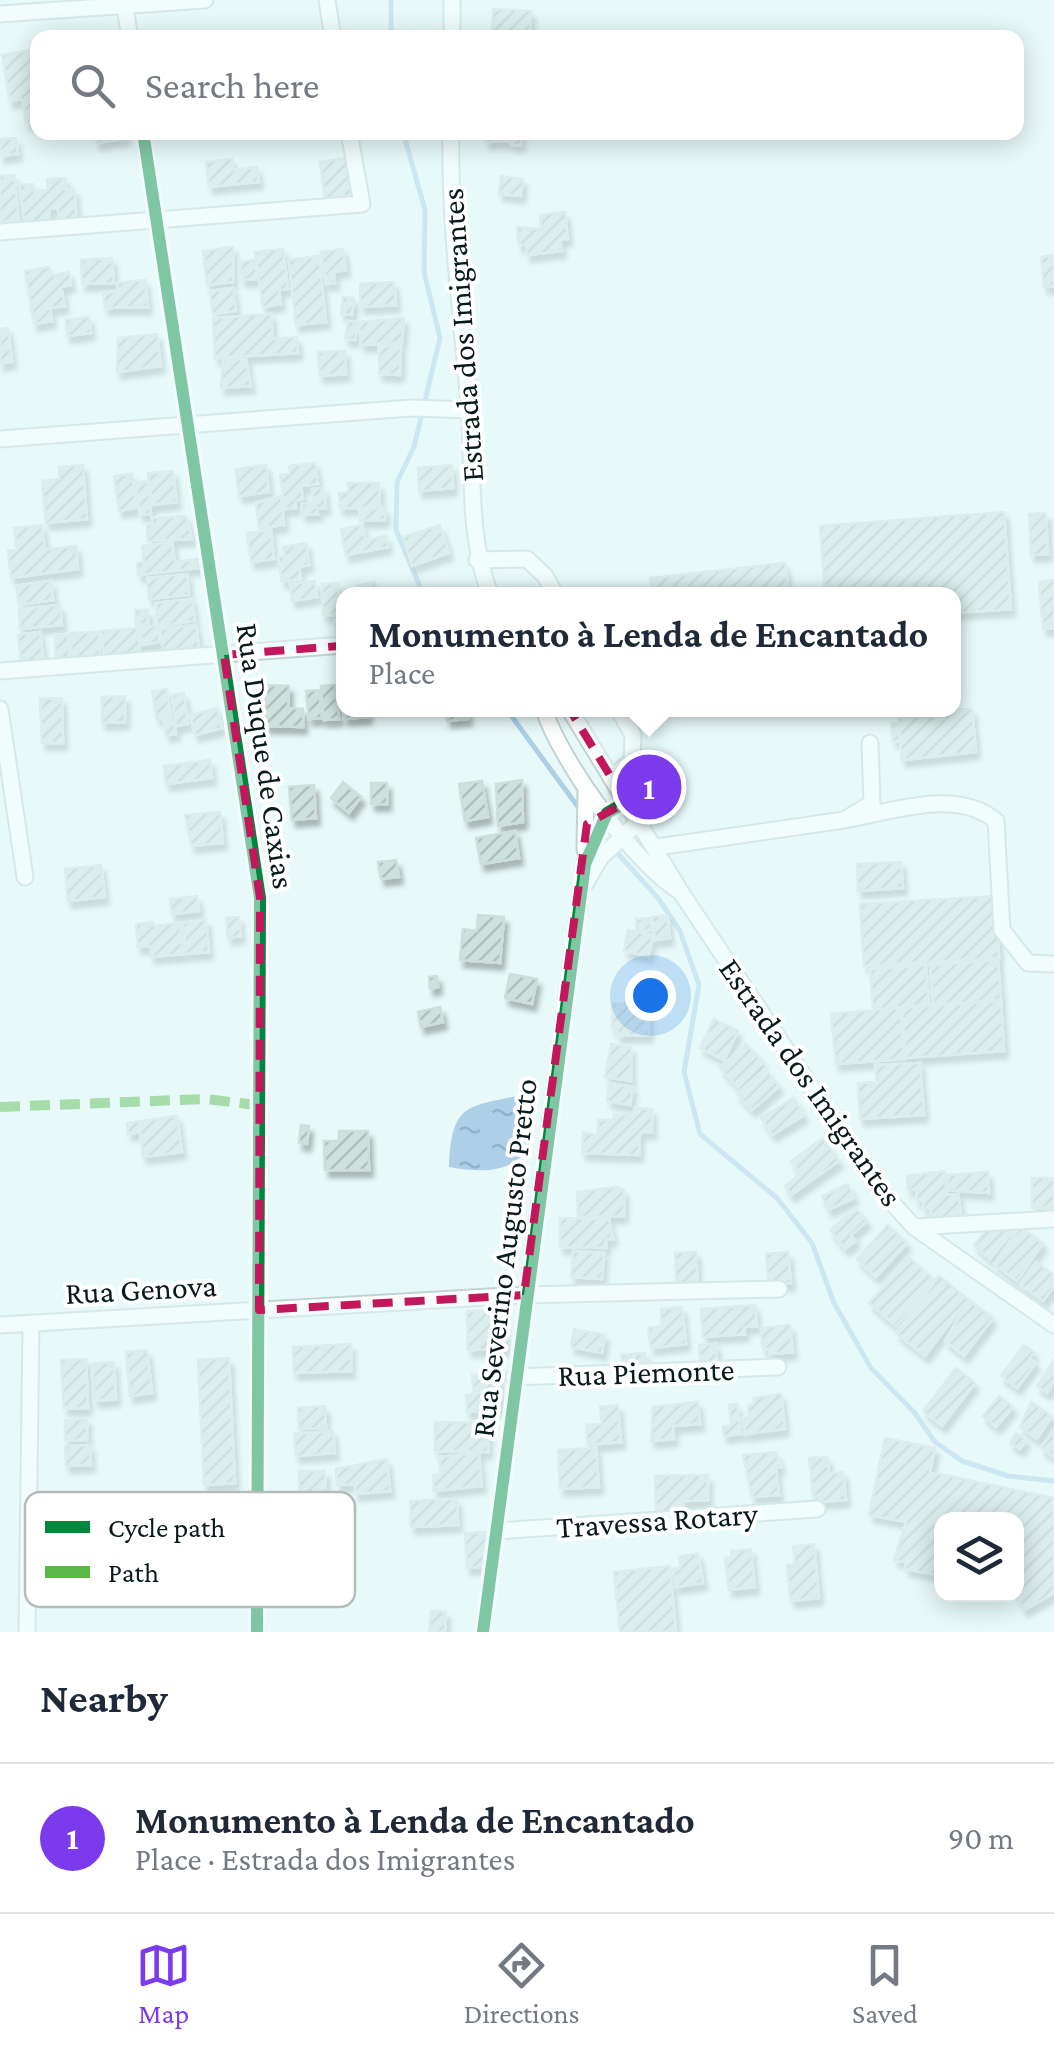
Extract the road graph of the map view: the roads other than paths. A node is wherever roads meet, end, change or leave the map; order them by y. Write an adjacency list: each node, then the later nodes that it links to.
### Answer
1 (205, 0): 5 (street)
2 (327, 0): 8 (street)
3 (435, 0): 4 (street)
4 (452, 2): 9 (street)
5 (125, 4): 6 (street); 7 (street)
6 (0, 14)
7 (129, 30)
8 (332, 30)
9 (452, 30)
10 (145, 140): 13 (street, Rua Duque de Caxias)
11 (351, 140): 13 (street)
12 (451, 140): 15 (street, Estrada dos Imigrantes)
13 (156, 221): 14 (street); 16 (street, Rua Duque de Caxias)
14 (0, 232)
15 (470, 410): 16 (street); 18 (street, Estrada dos Imigrantes)
16 (185, 423): 17 (street); 22 (street, Rua Duque de Caxias)
17 (0, 439)
18 (476, 560): 19 (street, Estrada dos Imigrantes); 20 (street)
19 (487, 587)
20 (552, 587)
21 (336, 645): 22 (street)
22 (224, 655): 23 (street); 46 (street, Rua Duque de Caxias)
23 (0, 672)
24 (0, 709): 38 (street)
25 (548, 717): 30 (street, Estrada dos Imigrantes)
26 (574, 717): 29 (street, Estrada dos Imigrantes)
27 (622, 717): 29 (street)
28 (870, 744): 33 (street)
29 (611, 778): 31 (street, Estrada dos Imigrantes)
30 (586, 789): 32 (street, Estrada dos Imigrantes); 36 (street)
31 (626, 802): 32 (street); 34 (street, Estrada dos Imigrantes)
32 (606, 816): 35 (street, Estrada dos Imigrantes); 36 (street)
33 (844, 820): 37 (street); 41 (street)
34 (640, 822): 35 (street, Rua Severino Augusto Pretto); 37 (street, Estrada dos Imigrantes)
35 (622, 837): 39 (street, Rua Severino Augusto Pretto); 40 (street, Estrada dos Imigrantes)
36 (590, 838): 39 (street, Rua Severino Augusto Pretto)
37 (657, 847): 40 (street, Estrada dos Imigrantes)
38 (25, 876)
39 (581, 892): 45 (street, Rua Severino Augusto Pretto)
40 (682, 894): 43 (street, Estrada dos Imigrantes)
41 (1054, 964)
42 (1054, 1219): 43 (street)
43 (914, 1227): 49 (street, Estrada dos Imigrantes)
44 (779, 1289): 45 (street, Rua Genova)
45 (524, 1295): 46 (street, Rua Genova); 51 (street, Rua Severino Augusto Pretto)
46 (259, 1310): 47 (street, Rua Genova); 53 (street, Rua Duque de Caxias)
47 (30, 1323): 48 (street, Rua Genova); 52 (street)
48 (0, 1325)
49 (1054, 1325)
50 (778, 1367): 51 (street, Rua Piemonte)
51 (514, 1377): 55 (street, Rua Severino Augusto Pretto)
52 (28, 1492)
53 (258, 1492)
54 (818, 1509): 55 (street, Travessa Rotary)
55 (498, 1531): 60 (street, Rua Severino Augusto Pretto)
56 (27, 1607): 58 (street)
57 (257, 1607): 59 (street, Rua Duque de Caxias)
58 (27, 1632)
59 (257, 1632)
60 (483, 1632)

